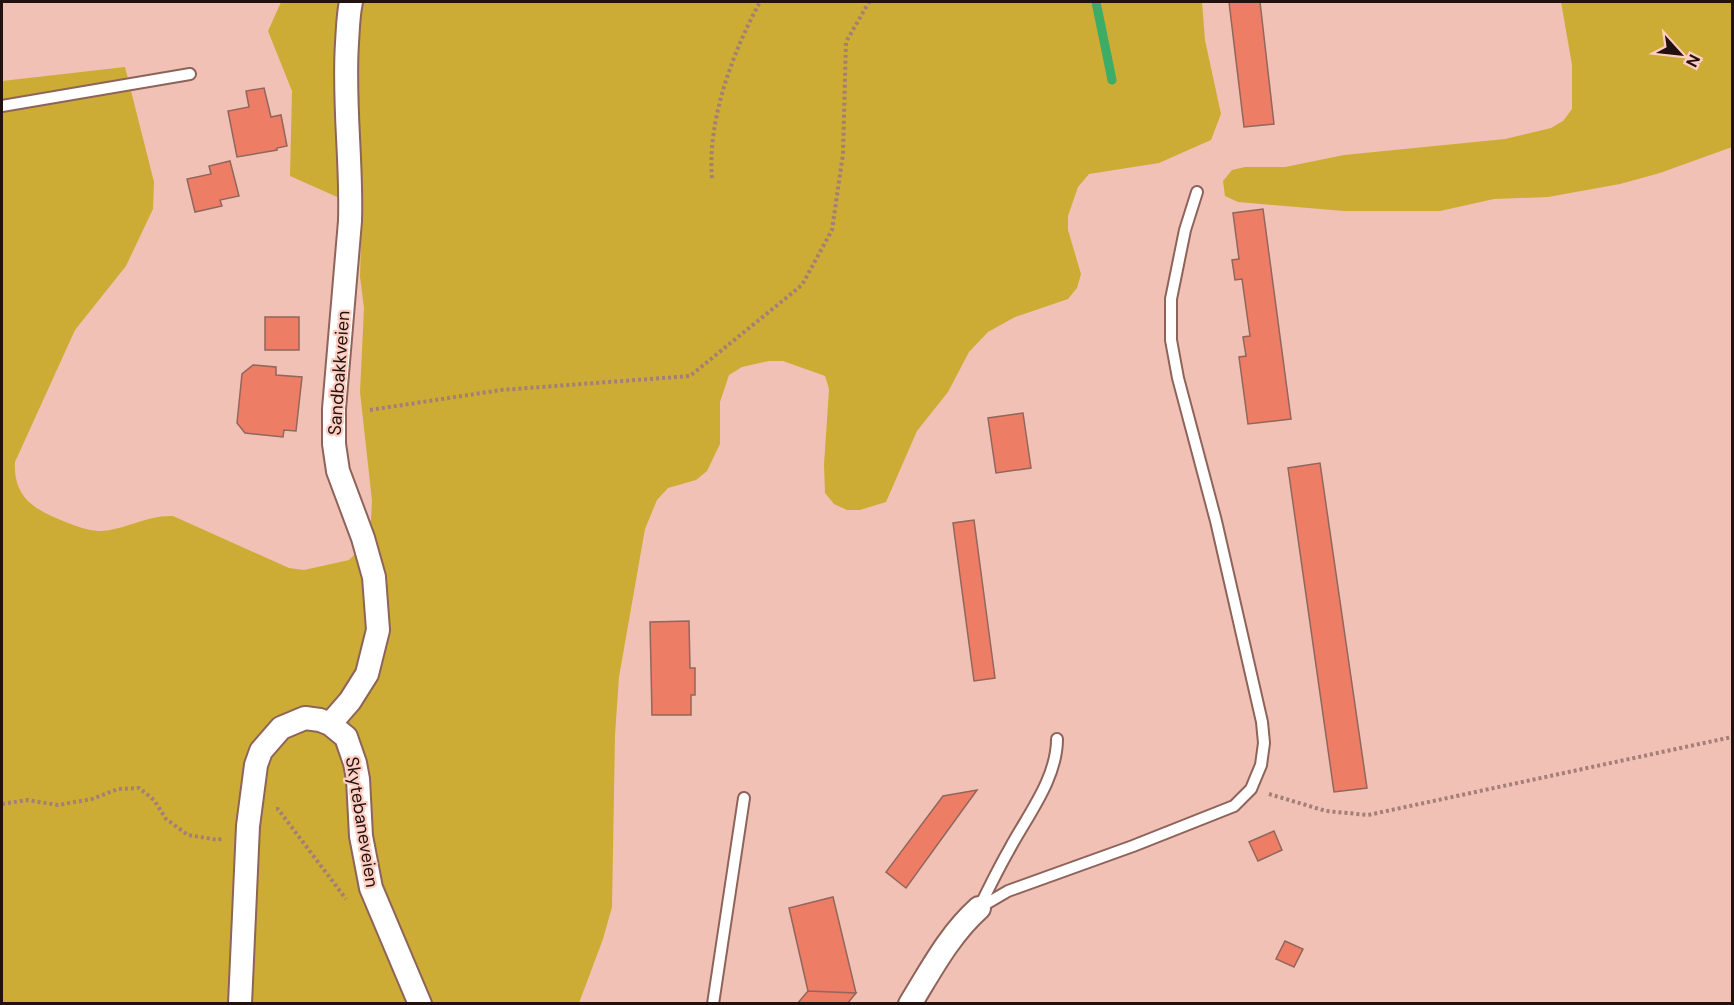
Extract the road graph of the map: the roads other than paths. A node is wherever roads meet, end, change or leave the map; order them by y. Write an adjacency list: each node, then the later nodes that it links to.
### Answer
1 (351, 2): 5 (street, Sandbakkveien)
2 (190, 74): 3 (lane)
3 (2, 106)
4 (1197, 192): 8 (lane)
5 (330, 724): 9 (street); 10 (street, Skytebaneveien)
6 (1057, 739): 8 (lane)
7 (744, 798): 11 (lane)
8 (979, 908): 12 (street)
9 (240, 1004)
10 (420, 1004)
11 (713, 1004)
12 (910, 1004)

